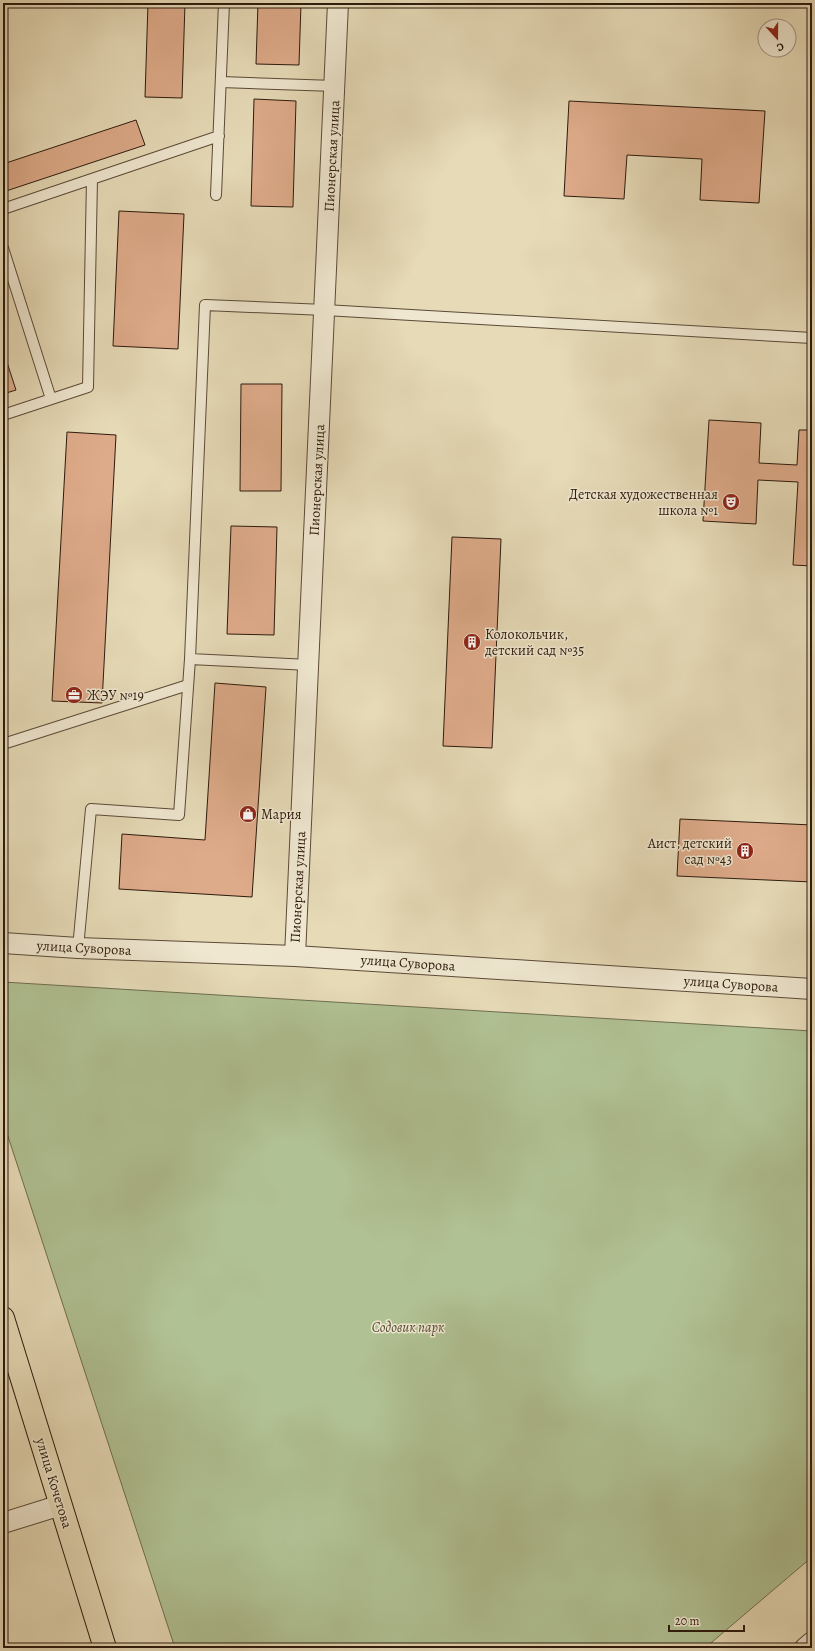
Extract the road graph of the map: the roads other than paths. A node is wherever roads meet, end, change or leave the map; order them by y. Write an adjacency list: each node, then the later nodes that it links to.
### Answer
1 (224, 3): 3 (lane)
2 (338, 3): 4 (street, Пионерская улица)
3 (221, 82): 4 (lane); 5 (lane)
4 (335, 86): 10 (street, Пионерская улица)
5 (219, 136): 6 (lane); 7 (lane)
6 (92, 179): 8 (lane); 12 (lane)
7 (216, 195)
8 (3, 209)
9 (3, 248): 12 (lane)
10 (325, 310): 11 (lane); 14 (lane); 15 (street, Пионерская улица)
11 (812, 338)
12 (51, 399): 13 (lane)
13 (3, 415)
14 (190, 659): 15 (lane); 16 (lane)
15 (309, 665): 20 (street, Пионерская улица)
16 (188, 684): 17 (lane); 19 (lane)
17 (3, 744)
18 (3, 943): 19 (street, улица Суворова)
19 (78, 948): 20 (street, улица Суворова)
20 (295, 956): 21 (street, улица Суворова)
21 (812, 989)
22 (3, 1318): 23 (main road, улица Кочетова)
23 (61, 1506): 24 (street); 26 (main road, улица Кочетова)
24 (3, 1524)
25 (812, 1642): 27 (street)
26 (105, 1648)
27 (805, 1648)

